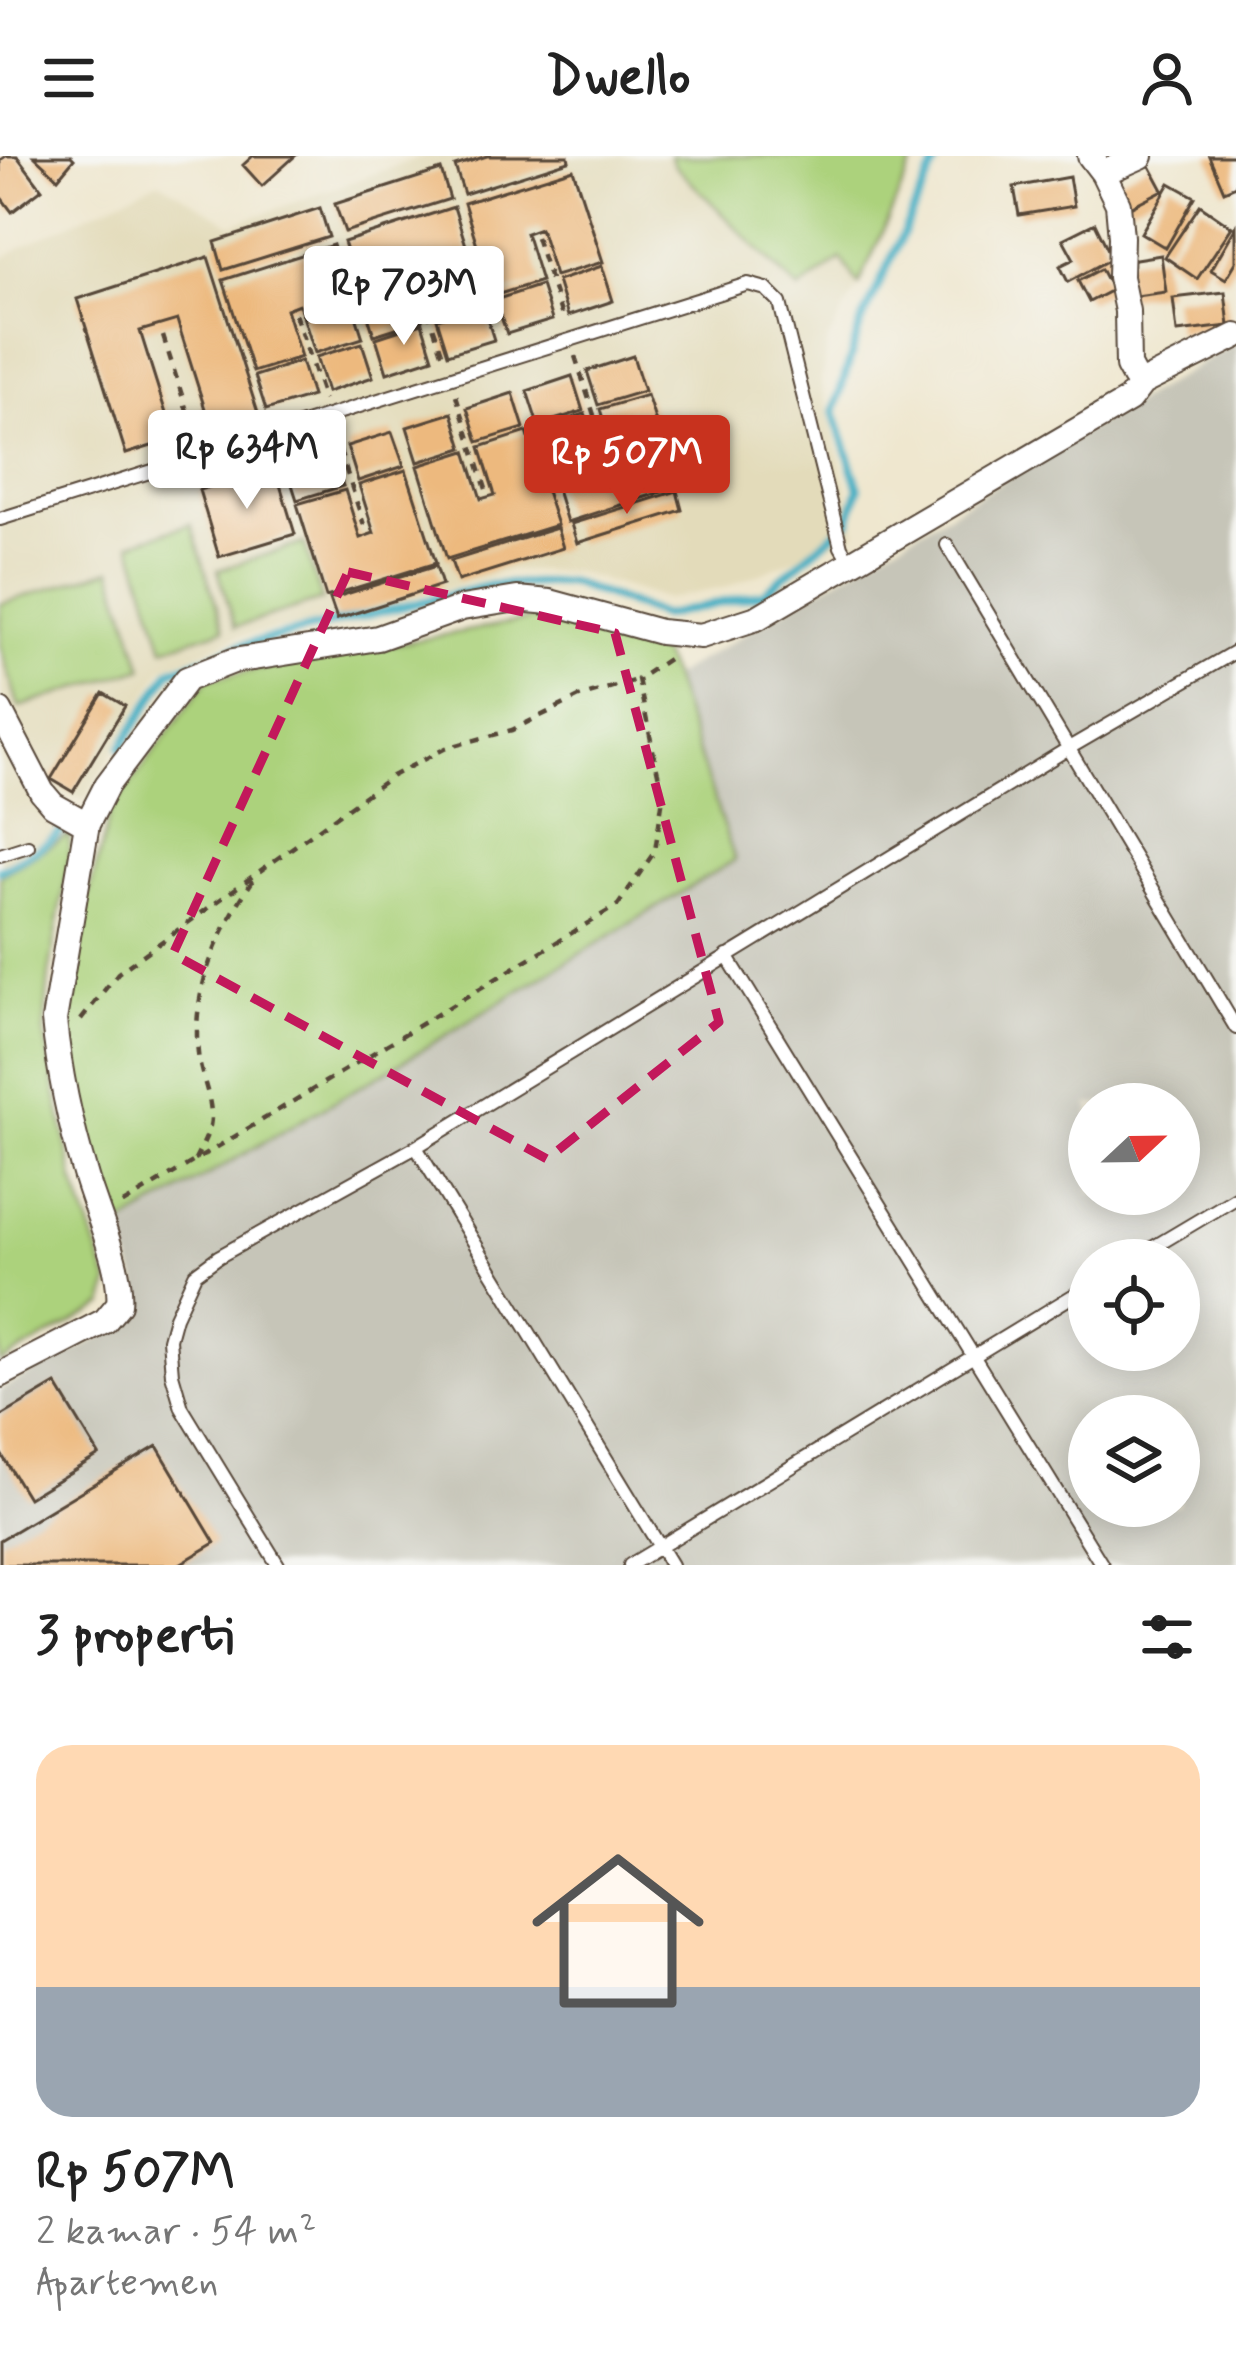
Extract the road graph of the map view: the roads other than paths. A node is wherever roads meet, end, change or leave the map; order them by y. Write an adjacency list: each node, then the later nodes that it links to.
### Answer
1 (1141, 156): 2 (street)
2 (1096, 165): 4 (street)
3 (1236, 336): 4 (street)
4 (1142, 383): 7 (street)
5 (0, 520): 7 (lane)
6 (946, 544): 10 (lane)
7 (846, 555): 11 (street)
8 (1236, 651): 10 (lane)
9 (0, 711): 11 (street)
10 (1069, 748): 14 (lane); 15 (lane)
11 (77, 818): 21 (street)
12 (28, 846): 13 (lane)
13 (0, 855)
14 (727, 956): 16 (lane); 20 (lane)
15 (1236, 1028)
16 (416, 1147): 22 (lane); 23 (lane)
17 (1236, 1198): 18 (lane)
18 (1167, 1239)
19 (1068, 1298): 20 (lane)
20 (973, 1355): 22 (lane); 26 (lane)
21 (0, 1375)
22 (660, 1547): 24 (lane); 25 (lane)
23 (278, 1565)
24 (630, 1565)
25 (671, 1565)
26 (1102, 1565)

